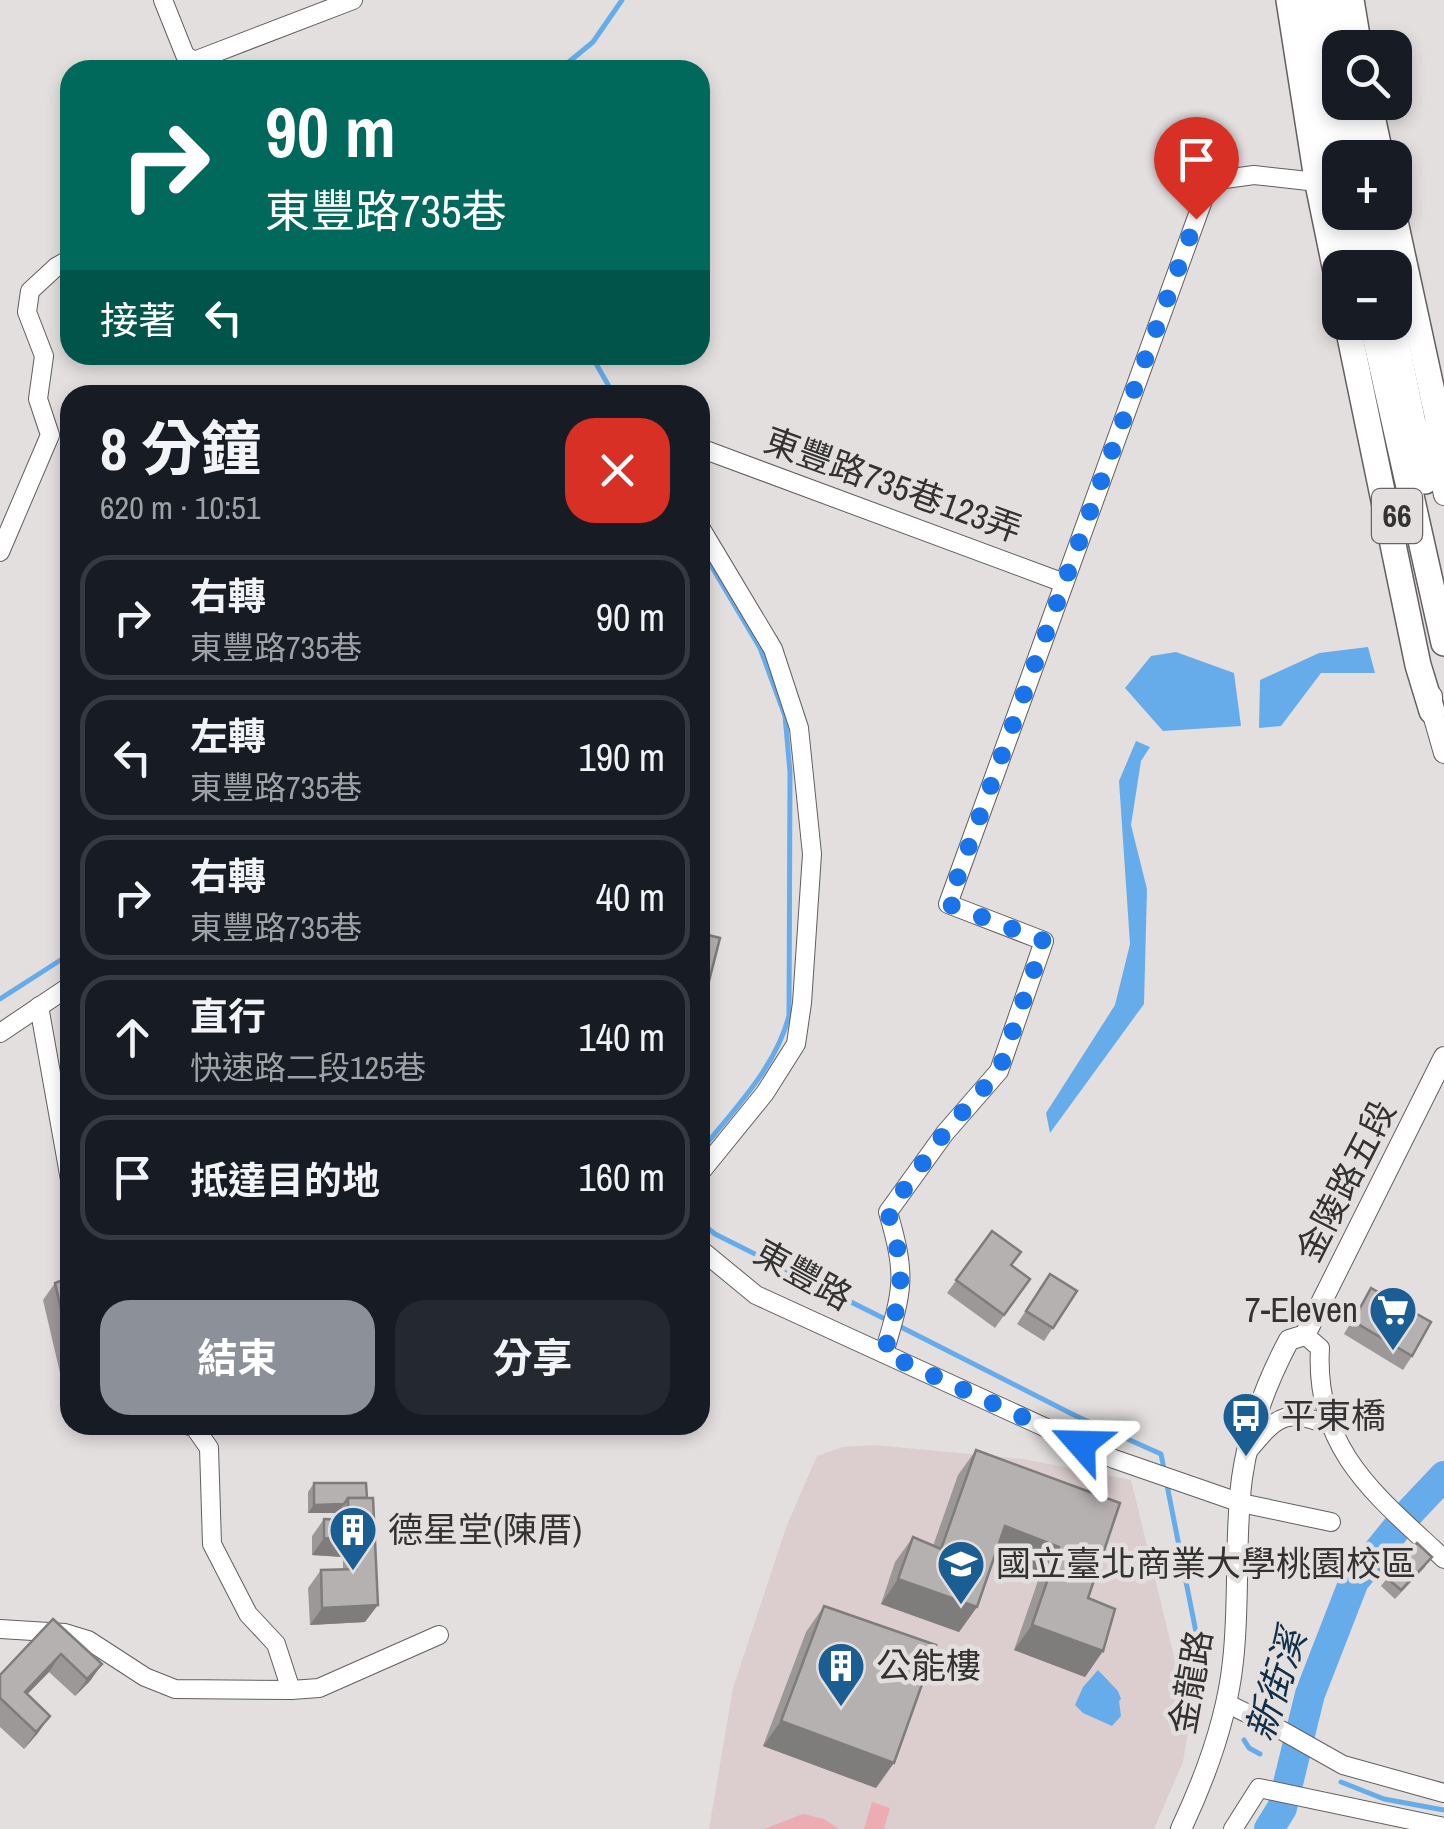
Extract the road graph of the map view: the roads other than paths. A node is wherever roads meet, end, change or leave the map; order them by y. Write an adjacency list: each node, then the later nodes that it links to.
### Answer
1 (163, 0): 11 (street)
2 (353, 0): 12 (street)
3 (1289, 0): 17 (highway); 18 (main road)
4 (1306, 0): 13 (highway)
5 (1330, 0): 8 (highway)
6 (1342, 0): 9 (main road)
7 (1351, 0): 10 (highway)
8 (1335, 30)
9 (1346, 30)
10 (1356, 30)
11 (190, 60)
12 (208, 60)
13 (1332, 140)
14 (1308, 182): 30 (street)
15 (1388, 230): 26 (main road, 66)
16 (1397, 230): 24 (highway)
17 (1332, 250)
18 (1338, 250)
19 (60, 265): 28 (street)
20 (1351, 340): 32 (highway)
21 (1358, 340): 32 (main road, 66)
22 (1376, 340): 31 (highway, 66)
23 (1396, 340): 29 (highway, 66)
24 (1442, 438)
25 (710, 452): 30 (street, 東豐路735巷123弄)
26 (1444, 495)
27 (710, 544): 39 (street)
28 (0, 552)
29 (1444, 569)
30 (1064, 583): 42 (street)
31 (1444, 643)
32 (1432, 711): 33 (main road, 66)
33 (1444, 754)
34 (60, 992): 35 (street)
35 (39, 1006): 36 (street); 38 (street)
36 (0, 1032)
37 (1444, 1057): 41 (main road, 金陵路五段)
38 (60, 1124)
39 (710, 1161)
40 (710, 1257): 42 (street, 東豐路)
41 (1306, 1335): 43 (main road, 金陵路五段); 44 (street)
42 (884, 1353): 47 (street, 東豐路)
43 (1255, 1420): 46 (main road, 金龍路)
44 (1334, 1427): 46 (street); 49 (street)
45 (199, 1435): 52 (street)
46 (1248, 1451): 47 (main road, 金龍路)
47 (1241, 1503): 48 (street); 53 (main road, 金龍路)
48 (1331, 1522)
49 (1444, 1559)
50 (0, 1629): 52 (street)
51 (439, 1635): 52 (street)
52 (291, 1690)
53 (1226, 1704): 54 (street); 56 (main road, 金龍路)
54 (1444, 1794)
55 (1444, 1827): 57 (street)
56 (1181, 1829)
57 (1232, 1829)

